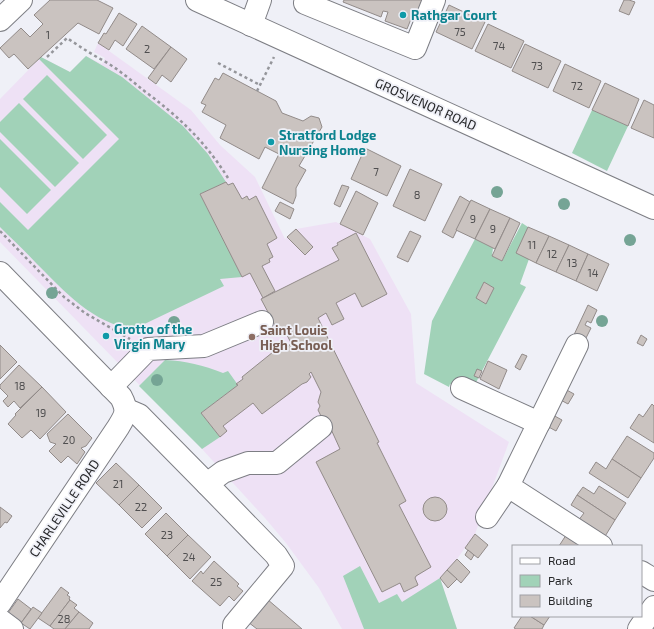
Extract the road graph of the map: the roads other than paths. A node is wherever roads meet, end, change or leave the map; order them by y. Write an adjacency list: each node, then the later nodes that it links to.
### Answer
1 (21, 0): 6 (street)
2 (197, 0): 7 (street, GROSVENOR ROAD)
3 (260, 0): 7 (street)
4 (434, 0): 5 (street)
5 (305, 3)
6 (0, 20)
7 (251, 25): 8 (street, GROSVENOR ROAD)
8 (654, 208)
9 (0, 273): 12 (street)
10 (262, 322): 12 (street)
11 (577, 345): 15 (street)
12 (111, 387): 14 (street)
13 (462, 388): 15 (street)
14 (126, 412): 17 (street); 23 (street, CHARLEVILLE ROAD)
15 (539, 423): 18 (street)
16 (321, 427): 17 (street)
17 (207, 484): 27 (street)
18 (508, 486): 19 (street); 20 (street)
19 (487, 516)
20 (599, 545)
21 (642, 573): 22 (street)
22 (654, 580)
23 (0, 604)
24 (654, 607): 28 (street)
25 (0, 620): 26 (street)
26 (12, 629)
27 (234, 629)
28 (639, 629)

